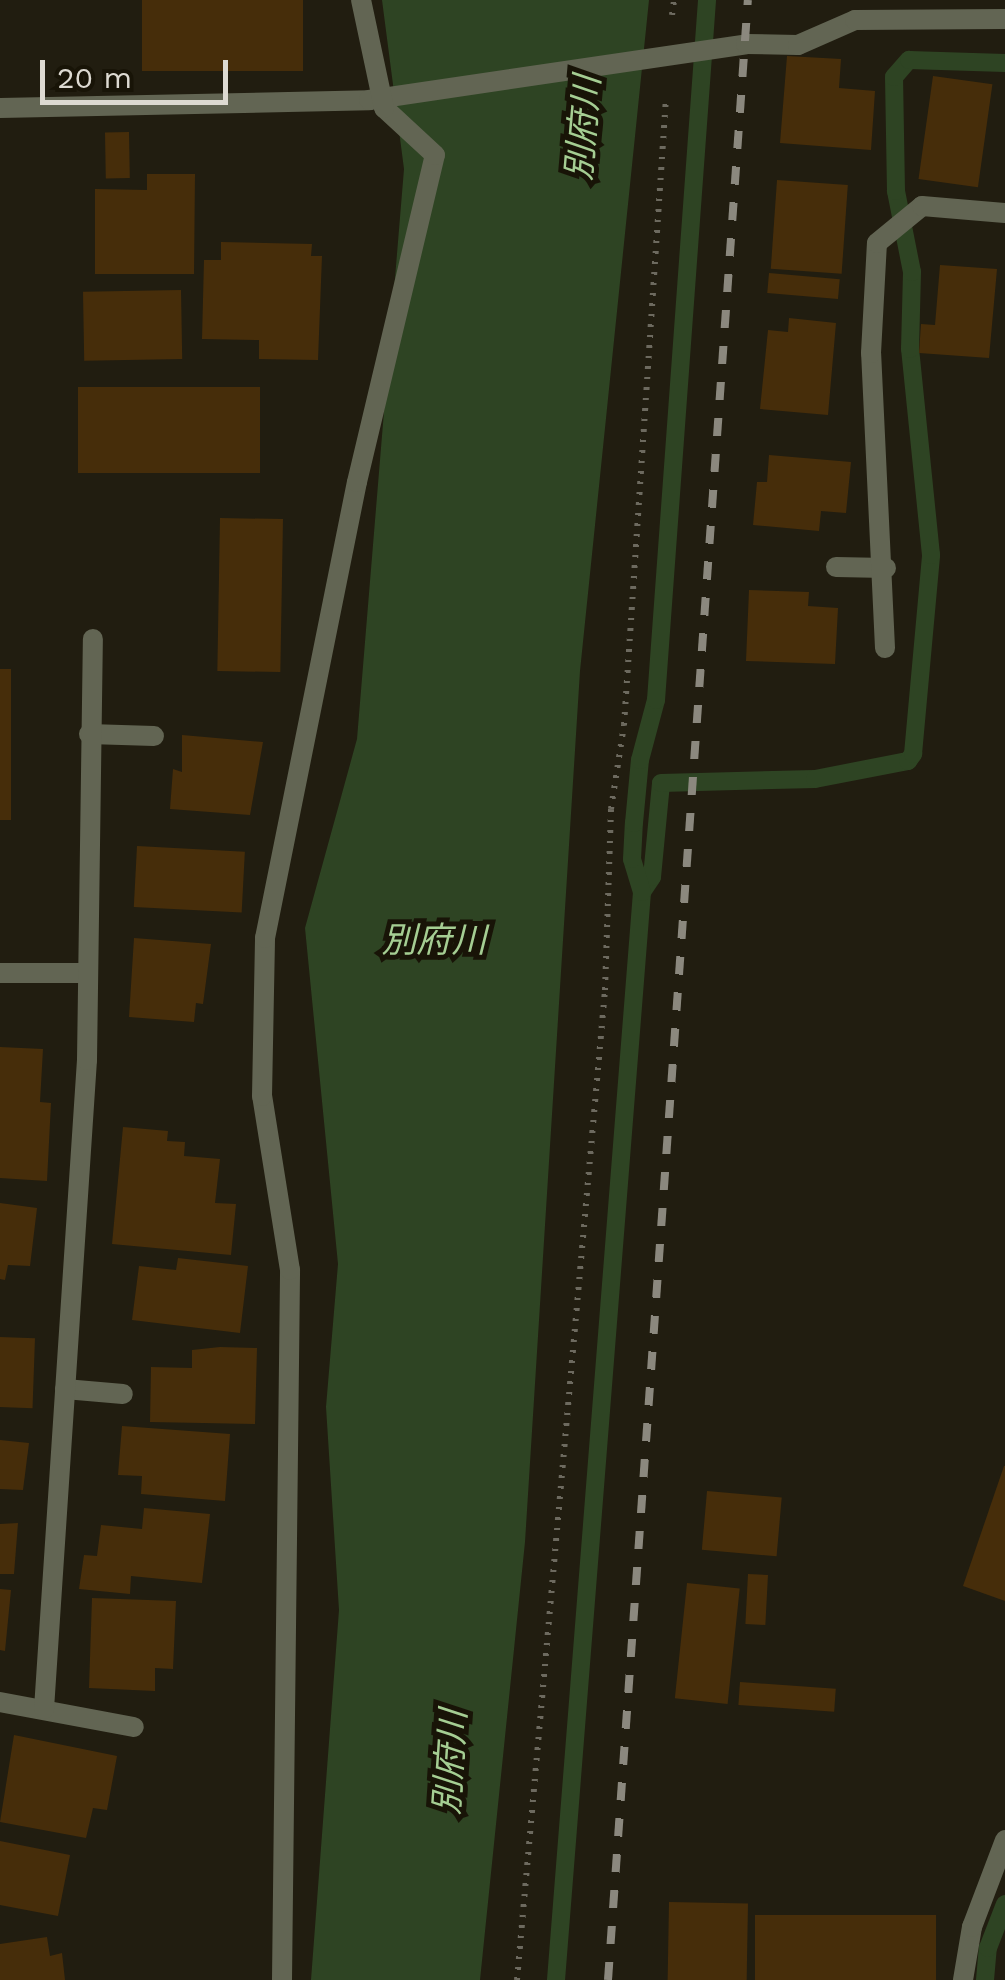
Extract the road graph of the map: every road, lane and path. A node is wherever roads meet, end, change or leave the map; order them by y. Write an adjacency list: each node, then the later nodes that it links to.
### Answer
1 (361, 0): 20 (street)
2 (1005, 19): 4 (street)
3 (667, 91): 21 (path)
4 (0, 108)
5 (1005, 213): 7 (street)
6 (836, 567): 7 (street)
7 (886, 568): 9 (street)
8 (93, 639): 10 (street)
9 (885, 648)
10 (88, 734): 11 (street); 13 (street)
11 (154, 736)
12 (0, 973): 13 (street)
13 (86, 973): 14 (street)
14 (66, 1390): 15 (street); 17 (street)
15 (123, 1394)
16 (0, 1702): 17 (street)
17 (44, 1710): 18 (street)
18 (134, 1727)
19 (1005, 1840): 22 (street)
20 (282, 1980)
21 (516, 1980)
22 (964, 1980)

